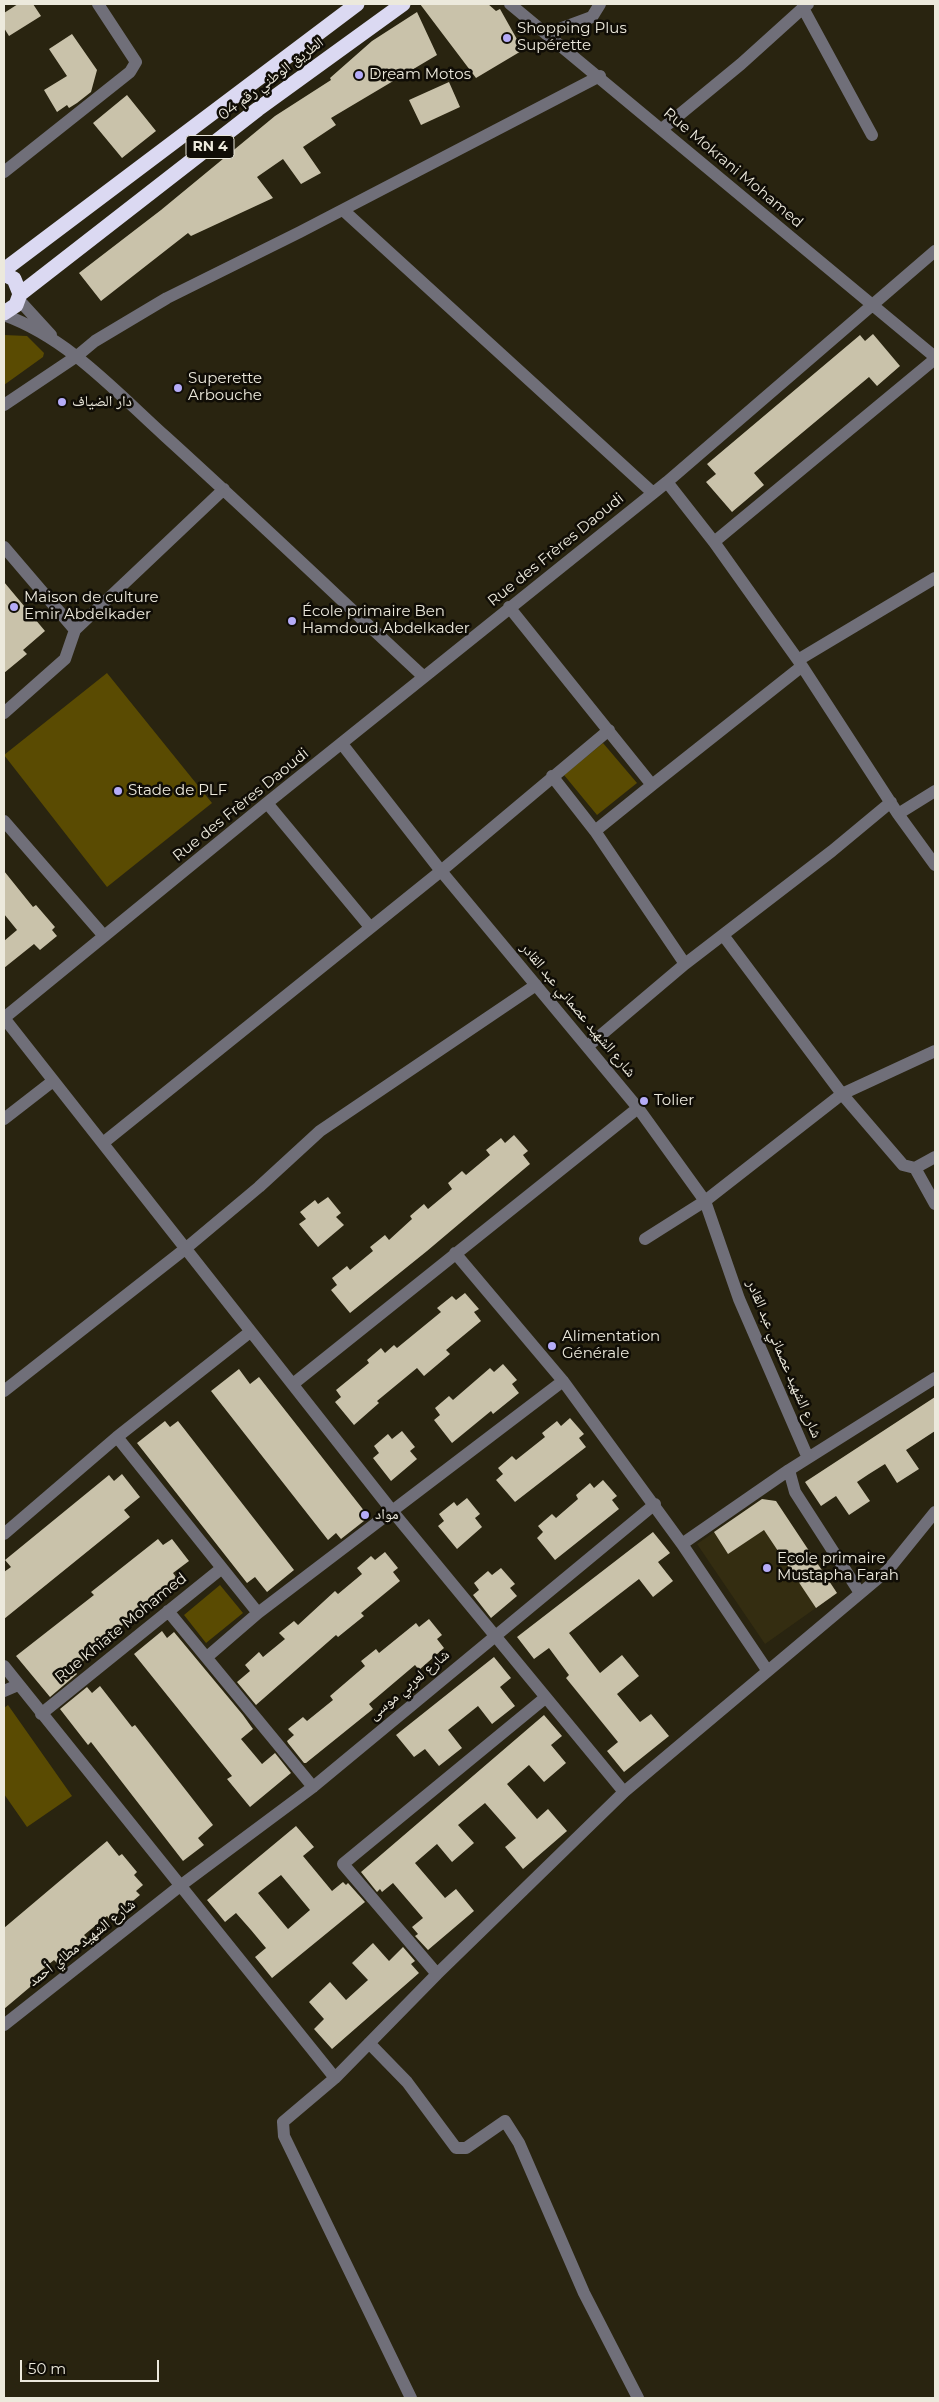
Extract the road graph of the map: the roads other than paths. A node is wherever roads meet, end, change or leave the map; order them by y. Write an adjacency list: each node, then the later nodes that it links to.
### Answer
1 (98, 4): 11 (street)
2 (357, 4): 14 (highway, الطريق الوطني رقم 04 / RN 4)
3 (403, 4): 16 (highway, الطريق الوطني رقم 04 / RN 4)
4 (510, 4): 7 (street, Rue Mokrani Mohamed)
5 (600, 4): 7 (street)
6 (805, 5): 9 (street); 10 (street)
7 (546, 34): 8 (street, Rue Mokrani Mohamed)
8 (600, 76): 9 (street, Rue Mokrani Mohamed); 12 (street)
9 (662, 129): 17 (street, Rue Mokrani Mohamed)
10 (872, 135)
11 (4, 172)
12 (343, 210): 20 (street); 25 (street)
13 (935, 252): 17 (street, Rue des Frères Daoudi)
14 (4, 270)
15 (4, 274): 16 (highway)
16 (19, 297): 18 (highway, الطريق الوطني رقم 04); 19 (street)
17 (873, 305): 21 (street, Rue Mokrani Mohamed); 23 (street, Rue des Frères Daoudi)
18 (4, 314): 19 (street)
19 (56, 341): 20 (street)
20 (77, 356): 22 (street); 24 (street)
21 (935, 358): 26 (street)
22 (4, 405)
23 (667, 482): 25 (street, Rue des Frères Daoudi); 26 (street)
24 (224, 489): 30 (street); 32 (street)
25 (654, 492): 29 (street, Rue des Frères Daoudi)
26 (714, 542): 31 (street)
27 (4, 547): 30 (street)
28 (935, 578): 31 (street)
29 (509, 608): 32 (street, Rue des Frères Daoudi); 34 (street)
30 (75, 630): 33 (street)
31 (799, 664): 37 (street); 39 (street)
32 (424, 678): 35 (street, Rue des Frères Daoudi)
33 (4, 713)
34 (609, 730): 36 (street); 37 (street)
35 (342, 744): 40 (street, Rue des Frères Daoudi); 45 (street, شارع الشهيد عصماني عبد القادر)
36 (552, 776): 43 (street); 45 (street)
37 (652, 785): 43 (street)
38 (935, 791): 41 (street)
39 (891, 802): 41 (street); 47 (street)
40 (267, 803): 46 (street); 48 (street, Rue des Frères Daoudi)
41 (898, 814): 44 (street)
42 (5, 825): 48 (street)
43 (596, 831): 49 (street)
44 (935, 865)
45 (441, 871): 46 (street); 50 (street, شارع الشهيد عصماني عبد القادر)
46 (370, 927): 58 (street)
47 (723, 935): 49 (street); 55 (street)
48 (104, 936): 51 (street, Rue des Frères Daoudi)
49 (685, 964): 52 (street)
50 (536, 985): 52 (street, شارع الشهيد عصماني عبد القادر); 64 (street)
51 (4, 1018): 54 (street)
52 (588, 1046): 56 (street, شارع الشهيد عصماني عبد القادر)
53 (935, 1051): 55 (street)
54 (54, 1081): 57 (street); 58 (street)
55 (842, 1094): 60 (street); 61 (street)
56 (638, 1108): 61 (street, شارع الشهيد عصماني عبد القادر); 65 (street)
57 (4, 1119)
58 (103, 1143): 64 (street)
59 (935, 1157): 60 (street)
60 (915, 1168): 62 (street)
61 (706, 1201): 63 (street); 72 (street, شارع الشهيد عصماني عبد القادر)
62 (935, 1204)
63 (645, 1238)
64 (185, 1249): 66 (street); 70 (street)
65 (455, 1253): 68 (street); 69 (street)
66 (250, 1332): 69 (street); 71 (street)
67 (935, 1378): 72 (street)
68 (563, 1381): 74 (street); 75 (street)
69 (293, 1384): 75 (street)
70 (4, 1390)
71 (117, 1437): 77 (street); 79 (street)
72 (808, 1458): 73 (street)
73 (789, 1470): 78 (street); 80 (street)
74 (655, 1504): 78 (street); 83 (street, شارع لعربي موسى)
75 (393, 1512): 82 (street); 83 (street)
76 (935, 1512): 80 (street)
77 (4, 1534)
78 (682, 1544): 86 (street)
79 (222, 1568): 81 (street, Rue Khiate Mohamed); 82 (street)
80 (860, 1593): 86 (street)
81 (168, 1611): 84 (street); 90 (street, Rue Khiate Mohamed)
82 (258, 1613): 84 (street)
83 (493, 1636): 89 (street); 91 (street, شارع لعربي موسى)
84 (207, 1657): 91 (street)
85 (4, 1666): 87 (street)
86 (767, 1670): 92 (street)
87 (18, 1685): 88 (street); 90 (street)
88 (4, 1691)
89 (545, 1698): 92 (street); 94 (street)
90 (40, 1714): 93 (street)
91 (313, 1787): 93 (street, شارع لعربي موسى)
92 (624, 1792): 94 (street)
93 (180, 1886): 95 (street, شارع الشهيد مطاي أحمد); 97 (street)
94 (438, 1974): 96 (street)
95 (4, 2025)
96 (369, 2044): 97 (street); 99 (street)
97 (335, 2078): 98 (street)
98 (412, 2398)
99 (638, 2398)

